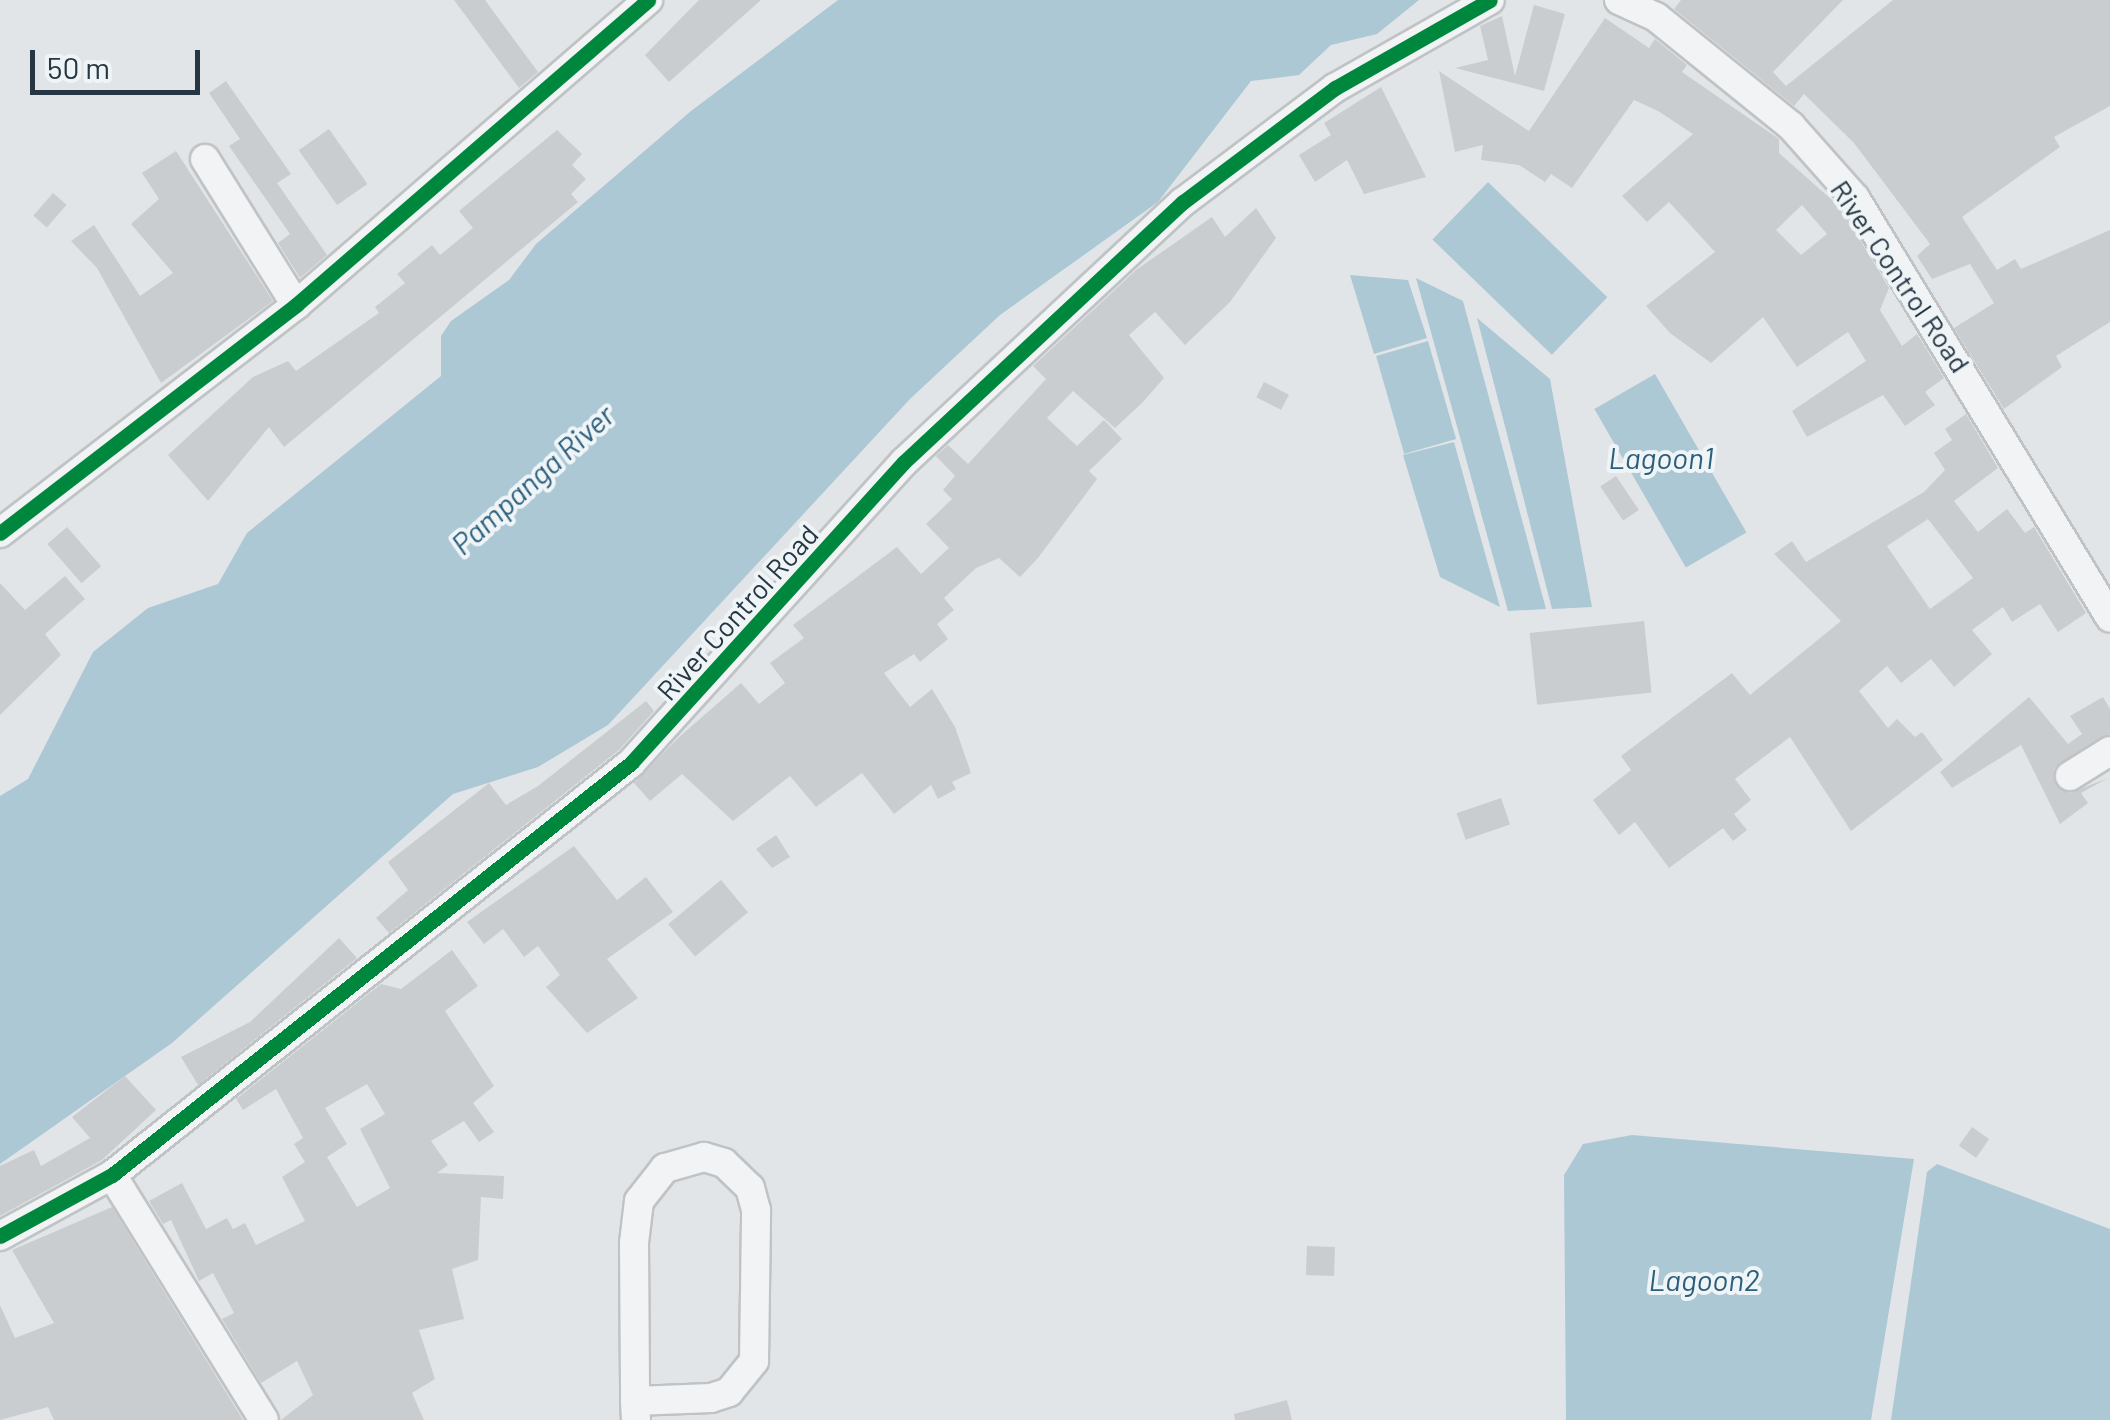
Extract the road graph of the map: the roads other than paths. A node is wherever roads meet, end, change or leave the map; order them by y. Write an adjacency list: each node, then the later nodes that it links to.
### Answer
1 (648, 0): 5 (street)
2 (1490, 0): 10 (street, River Control Road)
3 (1619, 0): 7 (street, River Control Road)
4 (205, 160): 5 (street)
5 (296, 305): 6 (street)
6 (0, 533)
7 (2110, 618)
8 (2110, 751): 9 (street)
9 (2070, 776)
10 (112, 1175): 11 (street, River Control Road); 13 (street)
11 (0, 1236)
12 (635, 1410): 12 (street)
13 (264, 1420)

